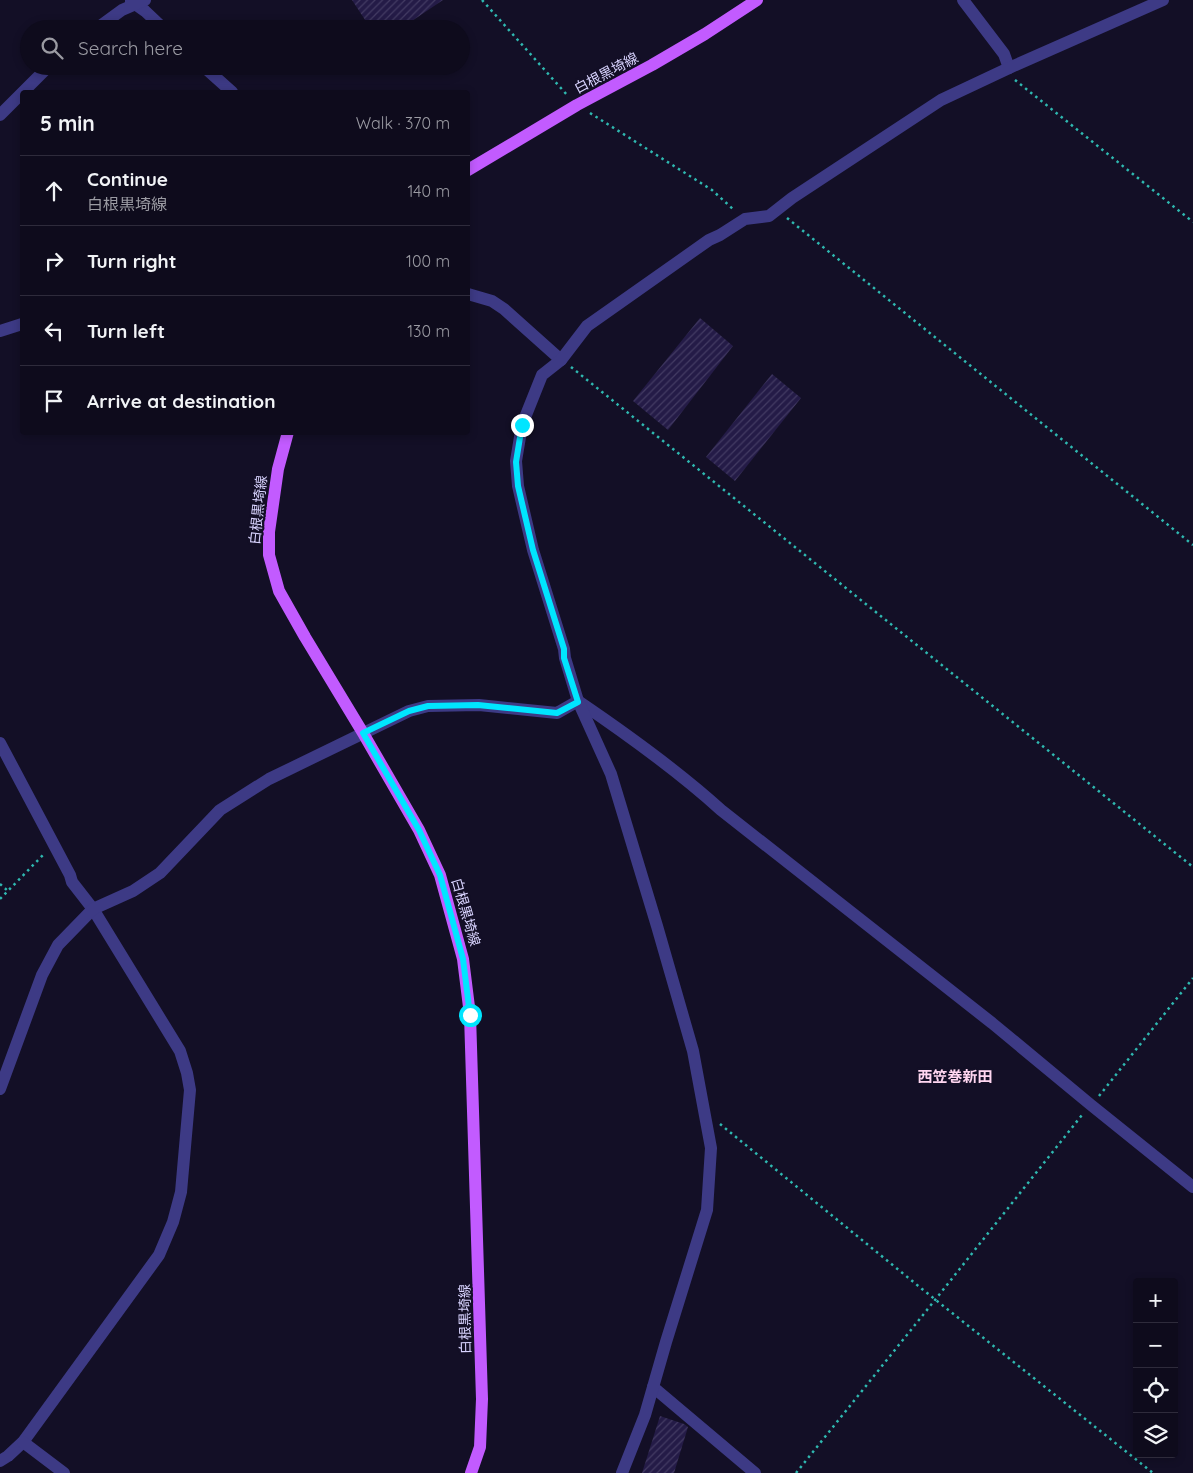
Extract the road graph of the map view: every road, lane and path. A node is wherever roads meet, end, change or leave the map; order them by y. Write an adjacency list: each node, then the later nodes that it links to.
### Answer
1 (482, 0): 14 (path)
2 (757, 0): 14 (main road, 白根黒埼線)
3 (963, 0): 8 (street)
4 (1164, 0): 8 (street)
5 (137, 1): 6 (street); 7 (street)
6 (108, 20)
7 (154, 20)
8 (1010, 68): 17 (street); 19 (path)
9 (40, 75): 11 (street)
10 (213, 75): 12 (street)
11 (25, 90)
12 (230, 90)
13 (20, 95): 15 (street)
14 (577, 105): 16 (main road, 白根黒埼線); 18 (path)
15 (0, 115)
16 (470, 169)
17 (776, 210): 18 (street); 25 (path)
18 (744, 219): 23 (street)
19 (1193, 222)
20 (470, 295): 23 (street)
21 (20, 325): 22 (street)
22 (0, 331)
23 (561, 360): 26 (street); 30 (path)
24 (287, 435): 27 (main road, 白根黒埼線)
25 (1193, 545)
26 (578, 702): 27 (street); 37 (street); 38 (street)
27 (363, 733): 34 (street); 45 (main road, 白根黒埼線)
28 (0, 743): 29 (street)
29 (54, 844): 32 (path); 34 (street)
30 (1193, 867)
31 (0, 884): 32 (path)
32 (8, 891): 33 (path)
33 (0, 899)
34 (92, 909): 36 (street); 42 (street)
35 (1193, 978): 37 (path)
36 (0, 1089)
37 (1091, 1105): 39 (street); 40 (path)
38 (704, 1111): 40 (path); 41 (street)
39 (1193, 1187)
40 (936, 1300): 48 (path); 49 (path)
41 (653, 1387): 46 (street); 47 (street)
42 (23, 1442): 43 (street); 44 (street)
43 (3, 1456)
44 (64, 1473)
45 (471, 1473)
46 (622, 1473)
47 (755, 1473)
48 (796, 1473)
49 (1153, 1473)

